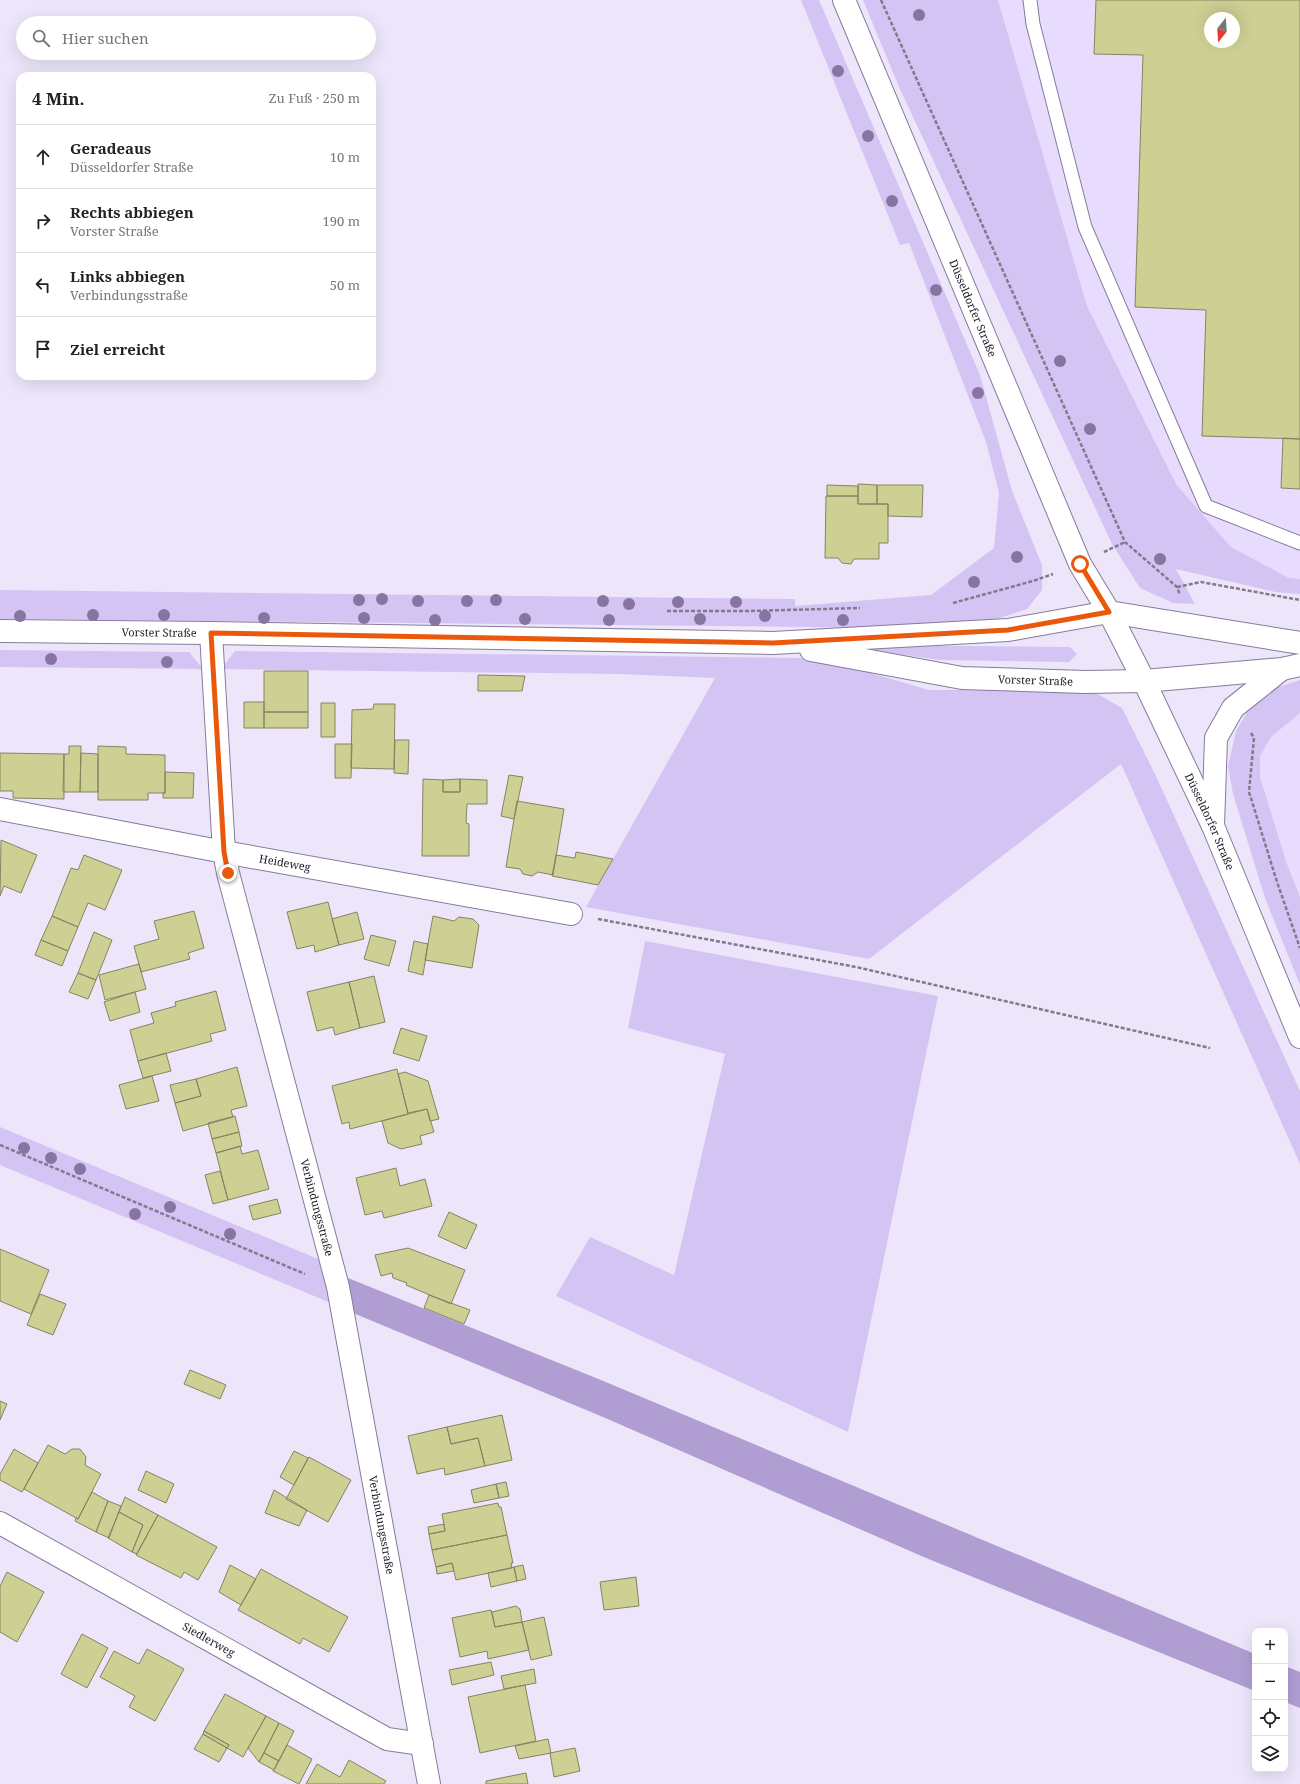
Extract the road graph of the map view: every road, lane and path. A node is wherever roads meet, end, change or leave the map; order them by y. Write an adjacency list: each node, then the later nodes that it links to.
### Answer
1 (844, 0): 5 (street, Düsseldorfer Straße)
2 (881, 0): 5 (path)
3 (1030, 0): 4 (lane)
4 (1300, 543)
5 (1080, 564): 8 (path); 11 (street, Düsseldorfer Straße)
6 (1177, 587): 7 (path)
7 (1300, 600)
8 (946, 606)
9 (867, 608): 10 (path)
10 (661, 611)
11 (1109, 612): 14 (street, Vorster Straße); 15 (street); 17 (street, Düsseldorfer Straße)
12 (0, 631): 13 (street, Vorster Straße)
13 (211, 633): 14 (street, Vorster Straße); 21 (street, Verbindungsstraße)
14 (773, 643): 17 (street, Vorster Straße)
15 (1300, 643)
16 (1291, 667): 17 (street, Vorster Straße); 18 (street)
17 (1144, 681): 20 (street, Düsseldorfer Straße)
18 (1233, 708): 20 (street); 23 (path)
19 (0, 809): 21 (street, Heideweg)
20 (1213, 826): 24 (street, Düsseldorfer Straße)
21 (224, 852): 22 (street, Heideweg); 27 (street, Verbindungsstraße)
22 (571, 914): 25 (path)
23 (1300, 948)
24 (1300, 1037)
25 (1210, 1048)
26 (0, 1145): 27 (path)
27 (338, 1287): 29 (street, Verbindungsstraße)
28 (0, 1523): 29 (street, Siedlerweg)
29 (422, 1744): 30 (street, Verbindungsstraße)
30 (429, 1784)

